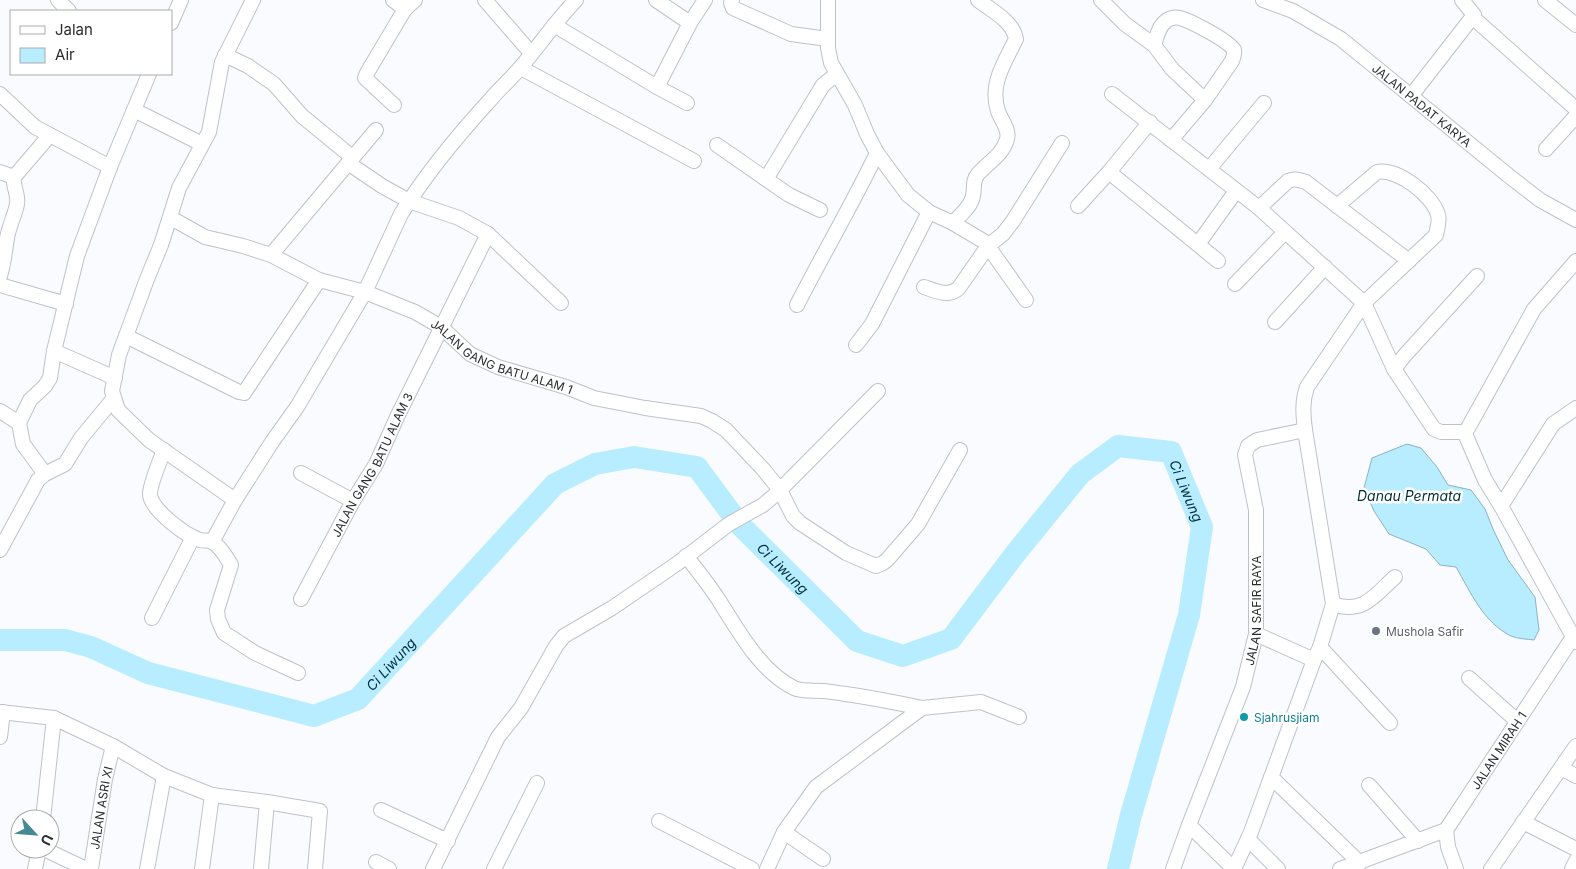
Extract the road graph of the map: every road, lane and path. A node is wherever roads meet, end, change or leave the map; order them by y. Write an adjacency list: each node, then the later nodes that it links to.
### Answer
1 (58, 0): 18 (street)
2 (253, 0): 27 (street)
3 (393, 0): 16 (street)
4 (485, 0): 26 (street)
5 (576, 0): 22 (street)
6 (656, 0): 21 (street)
7 (705, 0): 21 (street)
8 (732, 0): 24 (street)
9 (828, 0): 24 (street)
10 (978, 0): 68 (street)
11 (1102, 0): 25 (street)
12 (1263, 0): 17 (street, JALAN PADAT KARYA)
13 (1462, 0): 34 (street)
14 (1545, 0): 23 (street)
15 (179, 1): 19 (street)
16 (410, 4): 38 (street)
17 (1297, 6): 34 (street, JALAN PADAT KARYA)
18 (68, 10)
19 (172, 20)
20 (1478, 22): 39 (street)
21 (690, 23): 31 (street)
22 (554, 25): 26 (street); 31 (street)
23 (1576, 25)
24 (828, 39): 29 (street)
25 (1154, 45): 35 (street); 35 (street)
26 (531, 53): 28 (street)
27 (225, 55): 47 (street); 51 (street)
28 (521, 68): 52 (street); 60 (street)
29 (837, 74): 50 (street); 58 (street)
30 (147, 75): 40 (street)
31 (657, 87): 36 (street)
32 (0, 94): 44 (street)
33 (1112, 94): 42 (street)
34 (1411, 96): 67 (street, JALAN PADAT KARYA)
35 (1205, 100): 45 (street)
36 (687, 103)
37 (1264, 103): 54 (street)
38 (394, 105)
39 (1576, 109)
40 (134, 110): 47 (street); 53 (street)
41 (1576, 116): 49 (street)
42 (1150, 122): 45 (street); 56 (street)
43 (376, 130): 51 (street)
44 (50, 135): 53 (street); 57 (street)
45 (1171, 140): 54 (street)
46 (1062, 143): 73 (street)
47 (202, 144): 66 (street)
48 (717, 145): 58 (street)
49 (1546, 149)
50 (877, 153): 65 (street); 90 (street)
51 (350, 160): 60 (street); 74 (street)
52 (694, 160)
53 (110, 167): 89 (street)
54 (1209, 169): 59 (street)
55 (0, 172): 57 (street)
56 (1109, 172): 61 (street); 72 (street)
57 (14, 177): 69 (street)
58 (766, 179): 64 (street)
59 (1236, 191): 63 (street); 72 (street)
60 (409, 201): 71 (street); 85 (street)
61 (1078, 206)
62 (1337, 206): 63 (street); 75 (street); 75 (street)
63 (1259, 208): 70 (street)
64 (820, 210)
65 (929, 212): 68 (street); 94 (street)
66 (171, 218): 74 (street, JALAN GANG BATU ALAM 1); 93 (street)
67 (1576, 220)
68 (953, 223): 73 (street)
69 (4, 230): 79 (street)
70 (1285, 232): 78 (street); 83 (street)
71 (488, 234): 87 (street); 92 (street, JALAN GANG BATU ALAM 3)
72 (1198, 244): 77 (street)
73 (988, 246): 84 (street); 86 (street)
74 (270, 255): 81 (street, JALAN GANG BATU ALAM 1)
75 (1410, 261): 88 (street)
76 (1576, 261): 104 (street)
77 (1218, 262)
78 (1325, 267): 88 (street); 91 (street)
79 (0, 276)
80 (1477, 276): 96 (street)
81 (319, 280): 85 (street, JALAN GANG BATU ALAM 1); 93 (street)
82 (0, 284): 89 (street)
83 (1236, 284)
84 (924, 288)
85 (366, 292): 92 (street, JALAN GANG BATU ALAM 1); 110 (street)
86 (1026, 300)
87 (561, 303)
88 (1364, 303): 96 (street); 103 (street)
89 (66, 304): 95 (street)
90 (797, 305)
91 (1275, 322)
92 (441, 327): 109 (street, JALAN GANG BATU ALAM 1); 111 (street, JALAN GANG BATU ALAM 3)
93 (126, 336): 97 (street)
94 (856, 345)
95 (54, 351): 97 (street); 102 (street)
96 (1394, 369): 104 (street)
97 (115, 378): 99 (street)
98 (878, 391): 109 (street)
99 (114, 398): 105 (street); 108 (street)
100 (1576, 408): 112 (street)
101 (0, 411): 102 (street)
102 (19, 423): 108 (street)
103 (1305, 430): 119 (street); 121 (street, JALAN SAFIR RAYA)
104 (1465, 432): 112 (street)
105 (164, 450): 110 (street); 113 (street)
106 (960, 450): 109 (street, JALAN GANG BATU ALAM 1)
107 (301, 473): 111 (street)
108 (45, 474): 115 (street)
109 (780, 490): 116 (street)
110 (235, 500): 114 (street)
111 (354, 501): 118 (street, JALAN GANG BATU ALAM 3)
112 (1501, 506): 122 (street)
113 (193, 537): 114 (street); 120 (street)
114 (212, 542): 124 (street)
115 (0, 550)
116 (686, 556): 126 (street); 151 (street)
117 (1395, 577): 119 (street)
118 (301, 599)
119 (1333, 604): 123 (street)
120 (152, 618)
121 (1256, 634): 123 (street); 147 (street, JALAN SAFIR RAYA)
122 (1575, 639): 130 (street, JALAN MIRAH 1)
123 (1317, 654): 131 (street); 138 (street)
124 (298, 673)
125 (1469, 678): 130 (street)
126 (922, 708): 128 (street); 149 (street)
127 (2, 712): 129 (street); 132 (street)
128 (1019, 717)
129 (54, 718): 133 (street); 143 (street)
130 (1517, 721): 148 (street, JALAN MIRAH 1)
131 (1390, 723)
132 (0, 737)
133 (112, 746): 136 (street); 160 (street, JALAN ASRI XI)
134 (1576, 746): 135 (street)
135 (1561, 768): 137 (street); 146 (street)
136 (164, 776): 141 (street); 161 (street)
137 (1576, 776)
138 (1271, 777): 150 (street); 158 (street)
139 (537, 783): 167 (street)
140 (1369, 785): 152 (street)
141 (212, 795): 142 (street); 162 (street)
142 (267, 802): 163 (street); 164 (street)
143 (44, 809)
144 (381, 810): 151 (street)
145 (659, 821): 168 (street)
146 (1523, 822): 153 (street); 175 (street)
147 (1189, 825): 170 (street, JALAN SAFIR RAYA); 171 (street)
148 (1446, 830): 152 (street); 174 (street)
149 (784, 832): 155 (street); 169 (street)
150 (1248, 839): 171 (street); 172 (street)
151 (448, 841): 166 (street)
152 (1418, 841): 158 (street)
153 (1576, 849)
154 (60, 857): 159 (street)
155 (823, 859)
156 (1576, 861): 176 (street)
157 (376, 862): 165 (street)
158 (1360, 863): 173 (street)
159 (86, 869)
160 (91, 869)
161 (147, 869)
162 (202, 869)
163 (261, 869)
164 (315, 869)
165 (389, 869)
166 (433, 869)
167 (494, 869)
168 (752, 869)
169 (767, 869)
170 (1173, 869)
171 (1234, 869)
172 (1278, 869)
173 (1340, 869)
174 (1456, 869)
175 (1491, 869)
176 (1572, 869)

